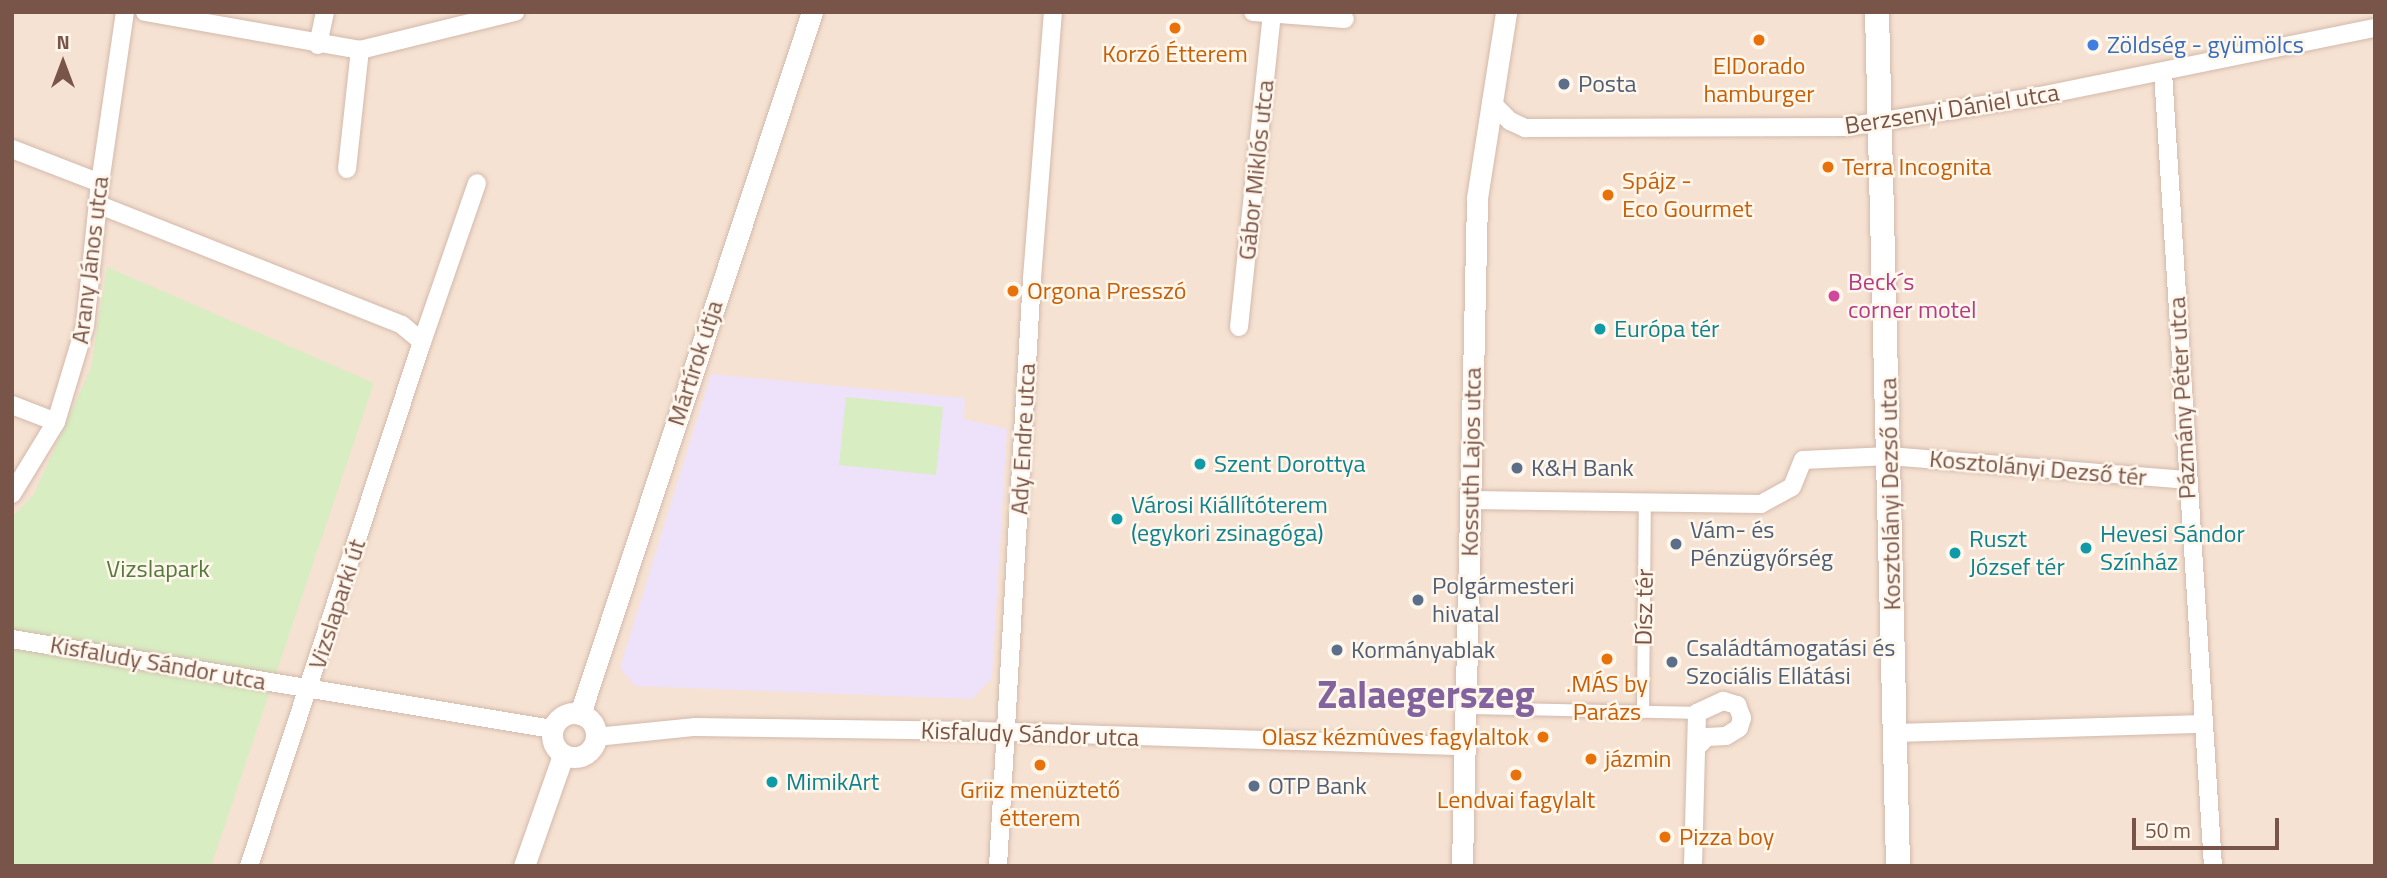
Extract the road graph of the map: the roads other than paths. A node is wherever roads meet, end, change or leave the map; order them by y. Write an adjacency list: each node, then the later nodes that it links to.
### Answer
1 (125, 12): 20 (street, Arany János utca)
2 (145, 12): 13 (street)
3 (325, 12): 13 (street)
4 (514, 12): 14 (street)
5 (812, 12): 37 (street, Mártírok útja)
6 (1053, 12): 40 (street, Ady Endre utca)
7 (1253, 12): 10 (street)
8 (1506, 12): 16 (street, Kossuth Lajos utca)
9 (1877, 12): 17 (main road, Kosztolányi Dezső utca)
10 (1272, 14): 11 (street); 23 (street, Gábor Miklós utca)
11 (1345, 19)
12 (2375, 28): 15 (street, Berzsenyi Dániel utca)
13 (318, 45): 14 (street)
14 (360, 50): 19 (street)
15 (2163, 72): 17 (street, Berzsenyi Dániel utca); 28 (street, Pázmány Péter utca)
16 (1491, 102): 17 (street, Berzsenyi Dániel utca); 30 (street, Kossuth Lajos utca)
17 (1882, 122): 27 (main road, Kosztolányi Dezső utca)
18 (12, 149): 20 (street)
19 (347, 169)
20 (100, 183): 22 (street, Arany János utca)
21 (477, 183): 24 (street, Vizslaparki út)
22 (97, 204): 24 (street); 26 (street, Arany János utca)
23 (1240, 327)
24 (422, 342): 33 (street, Vizslaparki út)
25 (12, 405): 26 (street)
26 (56, 422): 29 (street, Arany János utca)
27 (1889, 456): 28 (street, Kosztolányi Dezső tér); 31 (street, Kosztolányi Dezső tér); 41 (main road, Kosztolányi Dezső utca)
28 (2186, 480): 38 (street, Pázmány Péter utca)
29 (12, 494)
30 (1470, 500): 31 (street); 34 (street, Kossuth Lajos utca)
31 (1645, 502): 35 (street, Dísz tér)
32 (12, 639): 33 (street, Kisfaludy Sándor utca)
33 (309, 689): 39 (street, Kisfaludy Sándor utca); 46 (street, Vizslaparki út)
34 (1465, 708): 35 (street); 43 (street, Kossuth Lajos utca)
35 (1643, 712): 36 (street)
36 (1697, 713): 44 (street); 44 (street)
37 (580, 714): 39 (street); 42 (street)
38 (2203, 724): 41 (street); 52 (street, Pázmány Péter utca)
39 (552, 729): 45 (street)
40 (1006, 732): 42 (street, Kisfaludy Sándor utca); 43 (street, Kisfaludy Sándor utca); 48 (street, Ady Endre utca)
41 (1896, 733): 51 (main road, Kosztolányi Dezső utca)
42 (596, 737): 45 (street)
43 (1465, 746): 49 (street, Kossuth Lajos utca)
44 (1697, 747): 50 (street)
45 (563, 755): 47 (street)
46 (249, 866)
47 (524, 866)
48 (998, 866)
49 (1462, 866)
50 (1693, 866)
51 (1898, 866)
52 (2214, 866)

